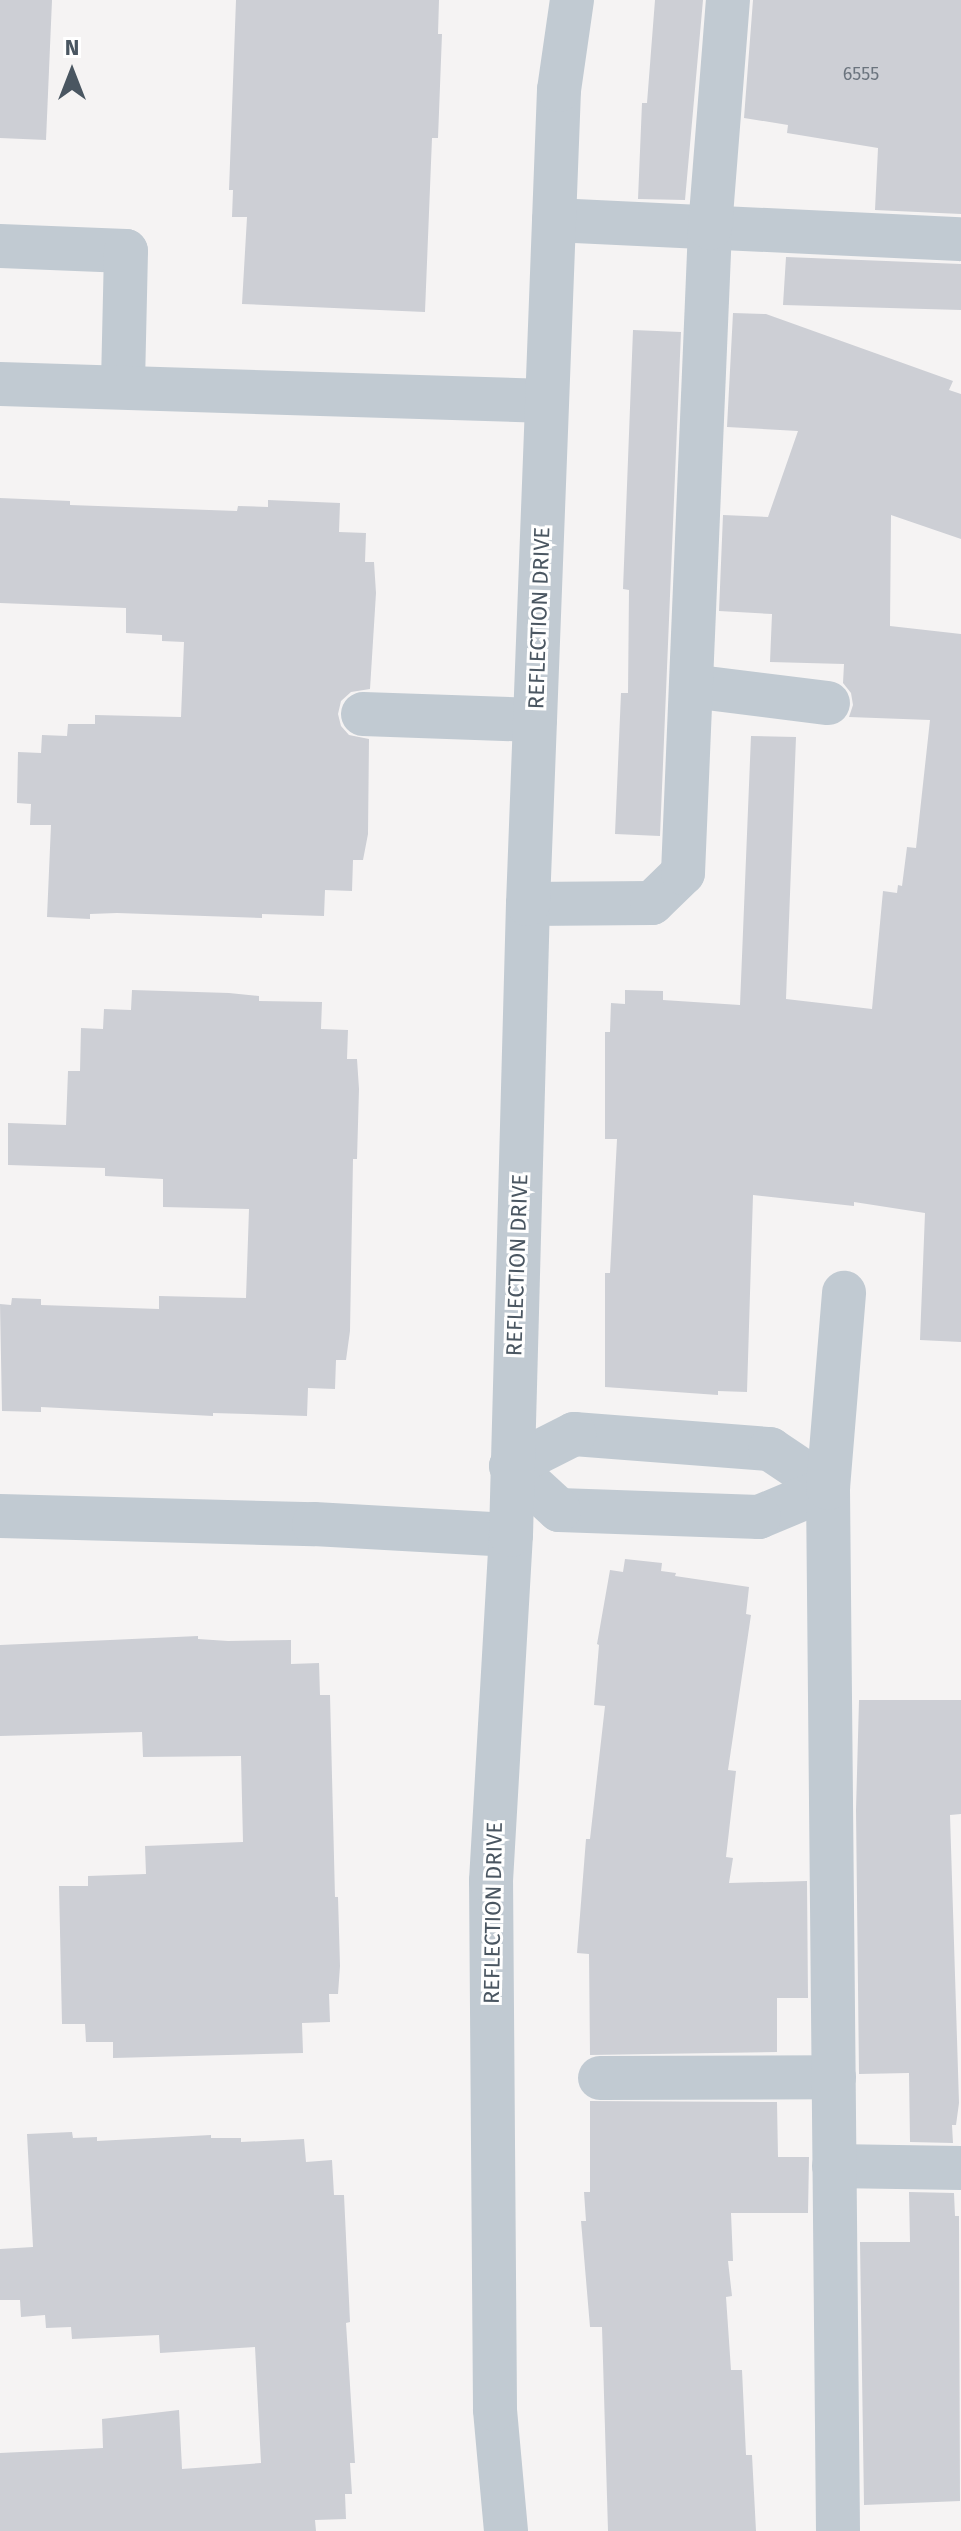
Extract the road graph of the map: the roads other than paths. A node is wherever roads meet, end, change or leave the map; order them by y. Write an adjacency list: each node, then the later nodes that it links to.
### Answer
1 (572, 0): 3 (street, REFLECTION DRIVE)
2 (728, 0): 4 (street)
3 (554, 220): 4 (street); 9 (street, REFLECTION DRIVE)
4 (710, 228): 5 (street); 10 (street)
5 (960, 239)
6 (0, 246): 8 (street)
7 (0, 384): 8 (street)
8 (123, 387): 9 (street)
9 (547, 401): 13 (street, REFLECTION DRIVE)
10 (691, 686): 11 (street); 14 (street)
11 (828, 703)
12 (363, 714): 13 (street)
13 (535, 720): 14 (street, REFLECTION DRIVE)
14 (528, 904): 16 (street, REFLECTION DRIVE)
15 (844, 1293): 17 (street)
16 (511, 1466): 17 (street); 17 (street); 19 (street, REFLECTION DRIVE)
17 (828, 1488): 20 (street)
18 (0, 1516): 19 (street)
19 (511, 1535): 24 (street, REFLECTION DRIVE)
20 (834, 2077): 21 (street); 22 (street)
21 (600, 2078)
22 (834, 2166): 23 (street); 25 (street)
23 (961, 2168)
24 (506, 2531)
25 (838, 2531)

